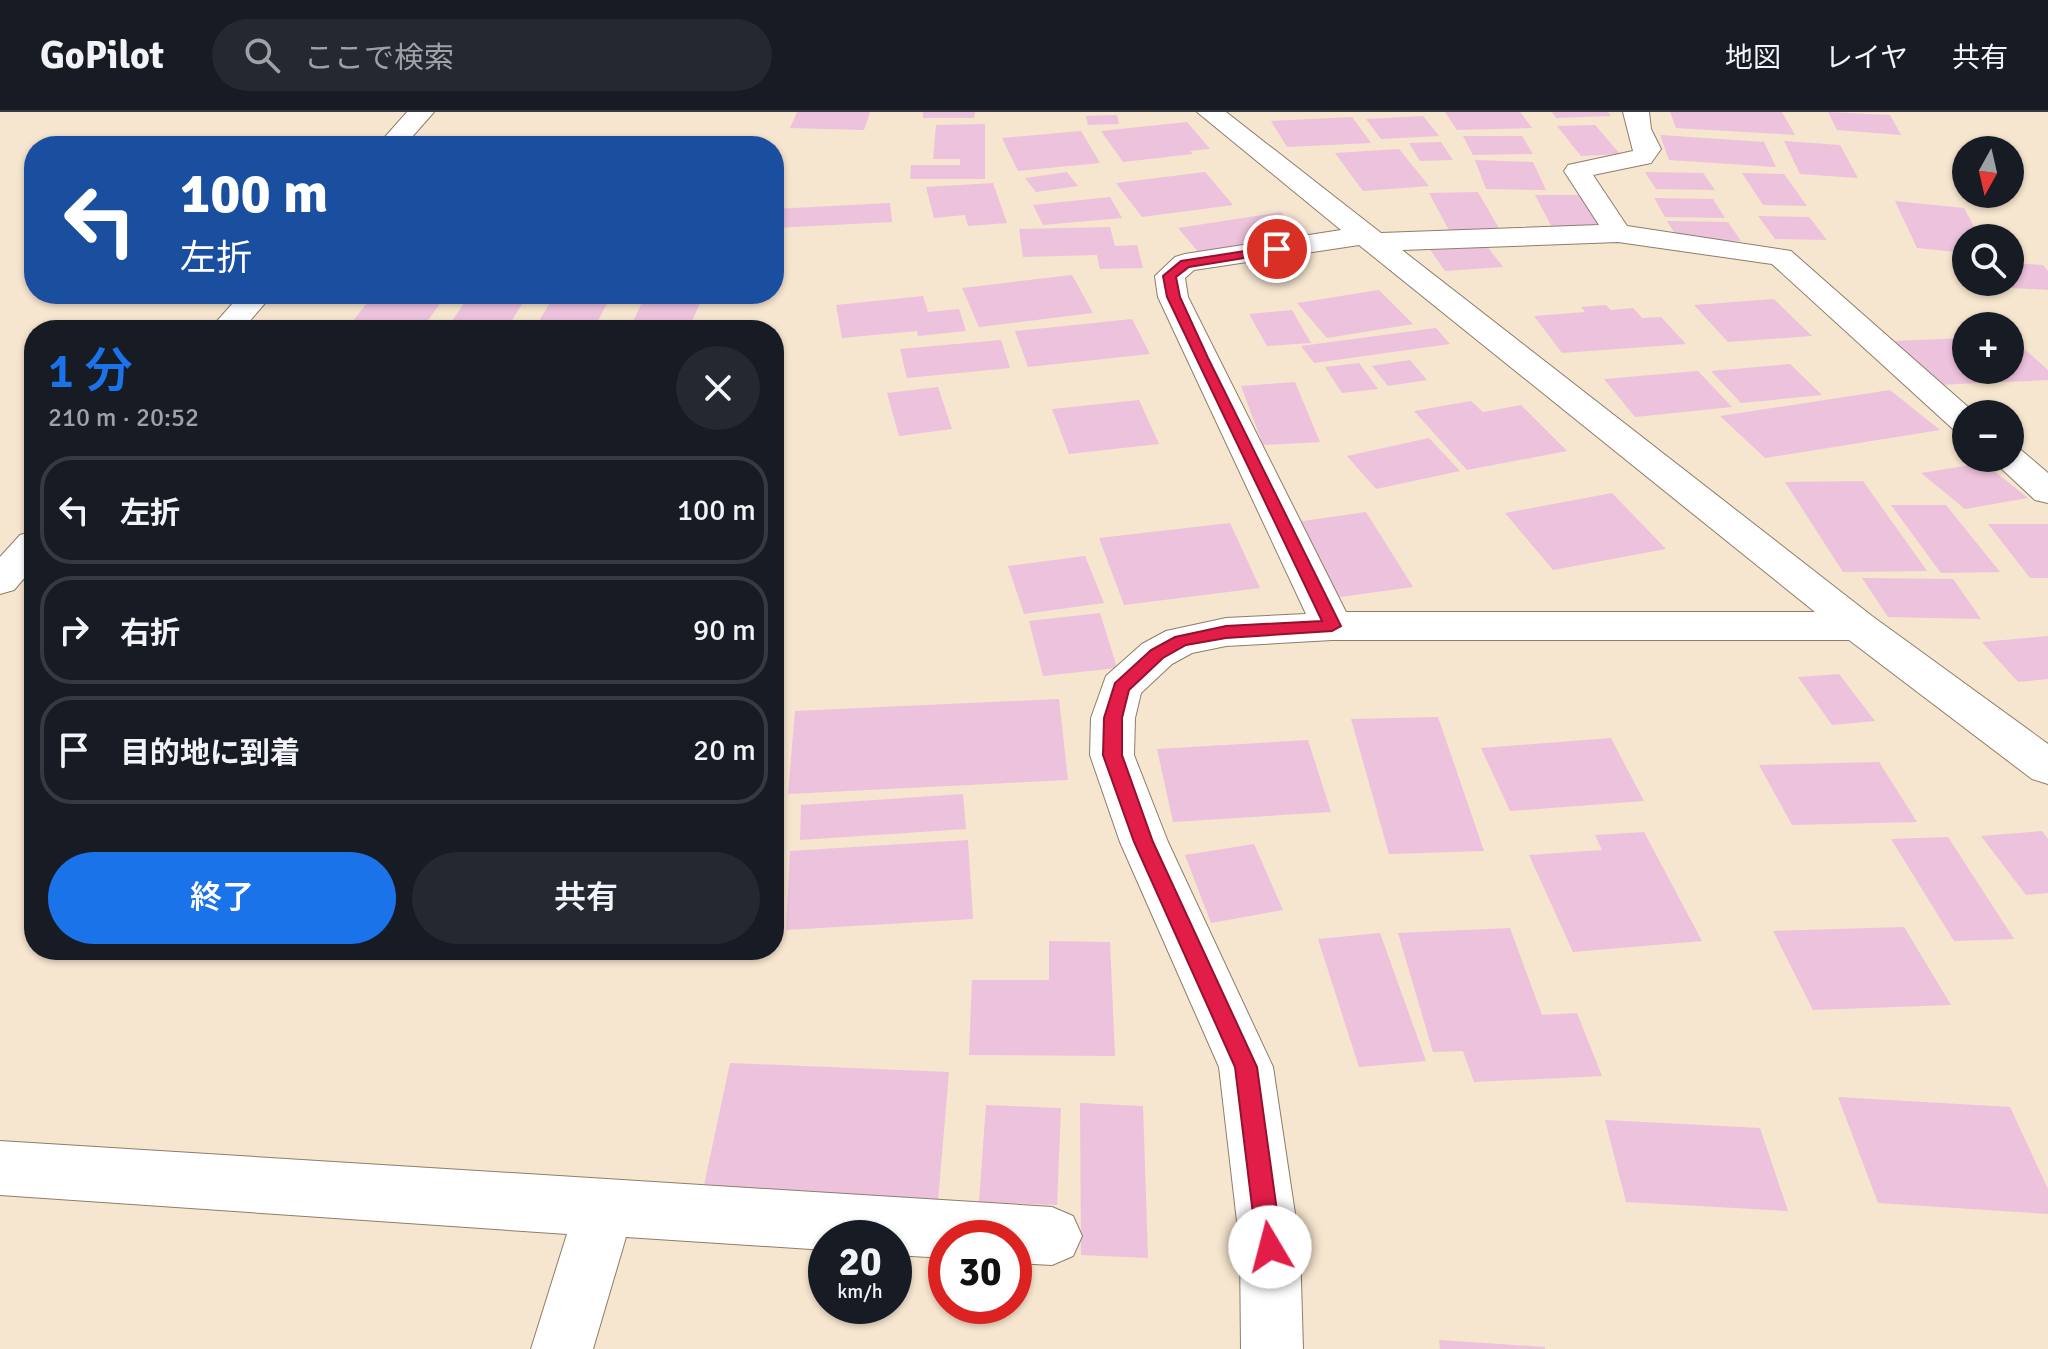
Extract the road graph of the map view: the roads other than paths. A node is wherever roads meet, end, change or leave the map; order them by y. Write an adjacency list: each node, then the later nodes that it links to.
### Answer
1 (421, 112): 4 (street)
2 (1210, 112): 6 (street)
3 (1636, 112): 5 (street)
4 (399, 136)
5 (1618, 233): 6 (street); 9 (street)
6 (1372, 238): 14 (street); 15 (street)
7 (249, 304): 8 (street)
8 (234, 320)
9 (1952, 410)
10 (2024, 472): 11 (street)
11 (2048, 492)
12 (24, 554): 13 (street)
13 (0, 581)
14 (1332, 626): 15 (street); 21 (street)
15 (1858, 626): 16 (street)
16 (2048, 767)
17 (0, 1168): 18 (street)
18 (605, 1208): 19 (street); 20 (street)
19 (1052, 1236)
20 (562, 1349)
21 (1272, 1349)

